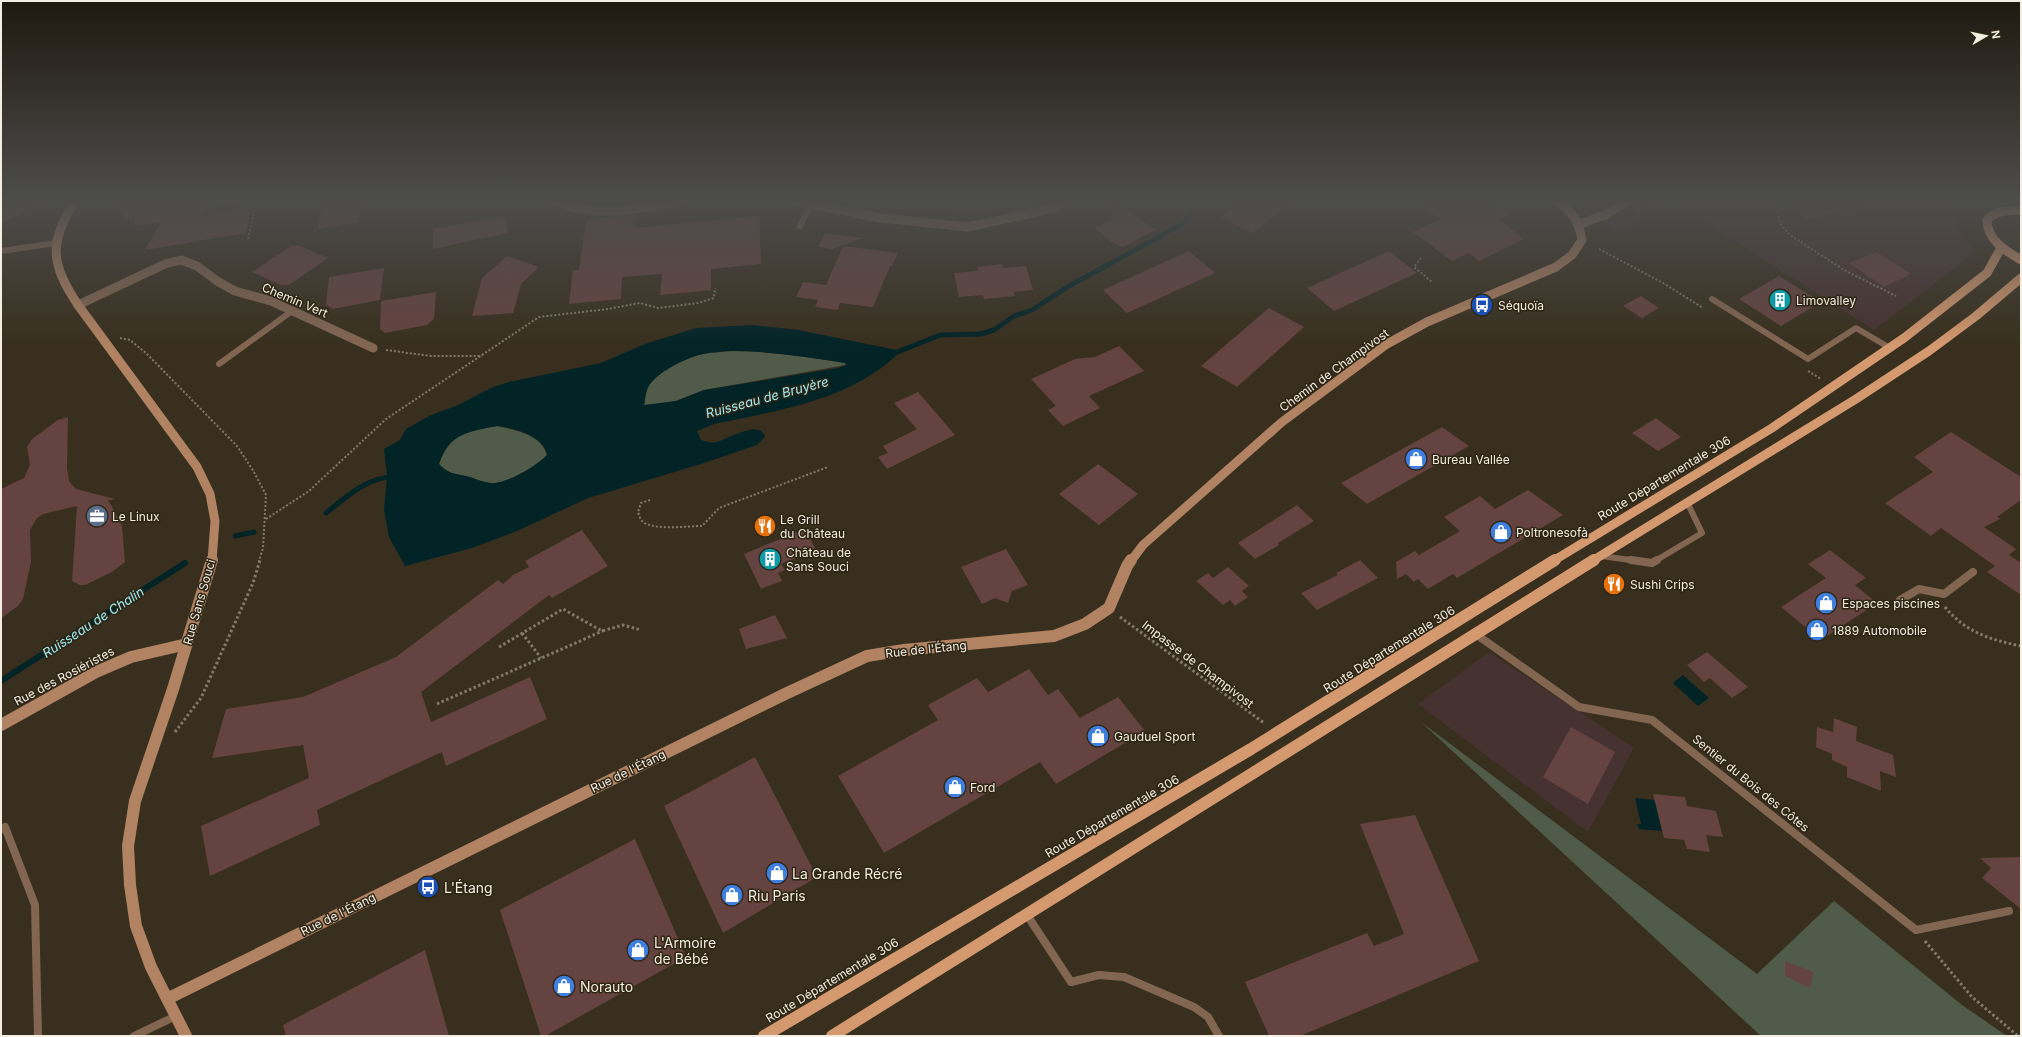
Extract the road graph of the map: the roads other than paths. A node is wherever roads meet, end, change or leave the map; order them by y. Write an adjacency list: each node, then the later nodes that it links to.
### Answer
1 (56, 249): 8 (street, Rue Sans Souci)
2 (1576, 249): 17 (street, Chemin de Champivost)
3 (2000, 249): 11 (main road, Route Départementale 306)
4 (2003, 249): 5 (main road)
5 (2021, 260)
6 (2021, 278): 13 (main road)
7 (1712, 299): 11 (lane)
8 (78, 305): 9 (street, Chemin Vert); 19 (street, Rue Sans Souci)
9 (292, 312): 10 (street, Chemin Vert); 12 (lane)
10 (373, 348)
11 (1890, 348): 29 (main road, Route Départementale 306)
12 (219, 364)
13 (1687, 502): 14 (main road); 14 (lane)
14 (1601, 556): 18 (main road)
15 (1973, 572): 16 (lane)
16 (1900, 600)
17 (1109, 608): 24 (street, Rue de l'Étang)
18 (1477, 635): 22 (lane, Sentier du Bois des Côtes); 23 (main road)
19 (187, 644): 20 (street, Rue des Rosiéristes); 24 (street, Rue Sans Souci)
20 (1, 725)
21 (1, 829): 26 (lane)
22 (2009, 911)
23 (1027, 915): 30 (main road); 31 (lane)
24 (167, 999): 25 (street, Rue Sans Souci)
25 (176, 1016): 27 (lane); 28 (street, Rue Sans Souci)
26 (38, 1036)
27 (134, 1036)
28 (186, 1036)
29 (764, 1036)
30 (832, 1036)
31 (1219, 1036)

